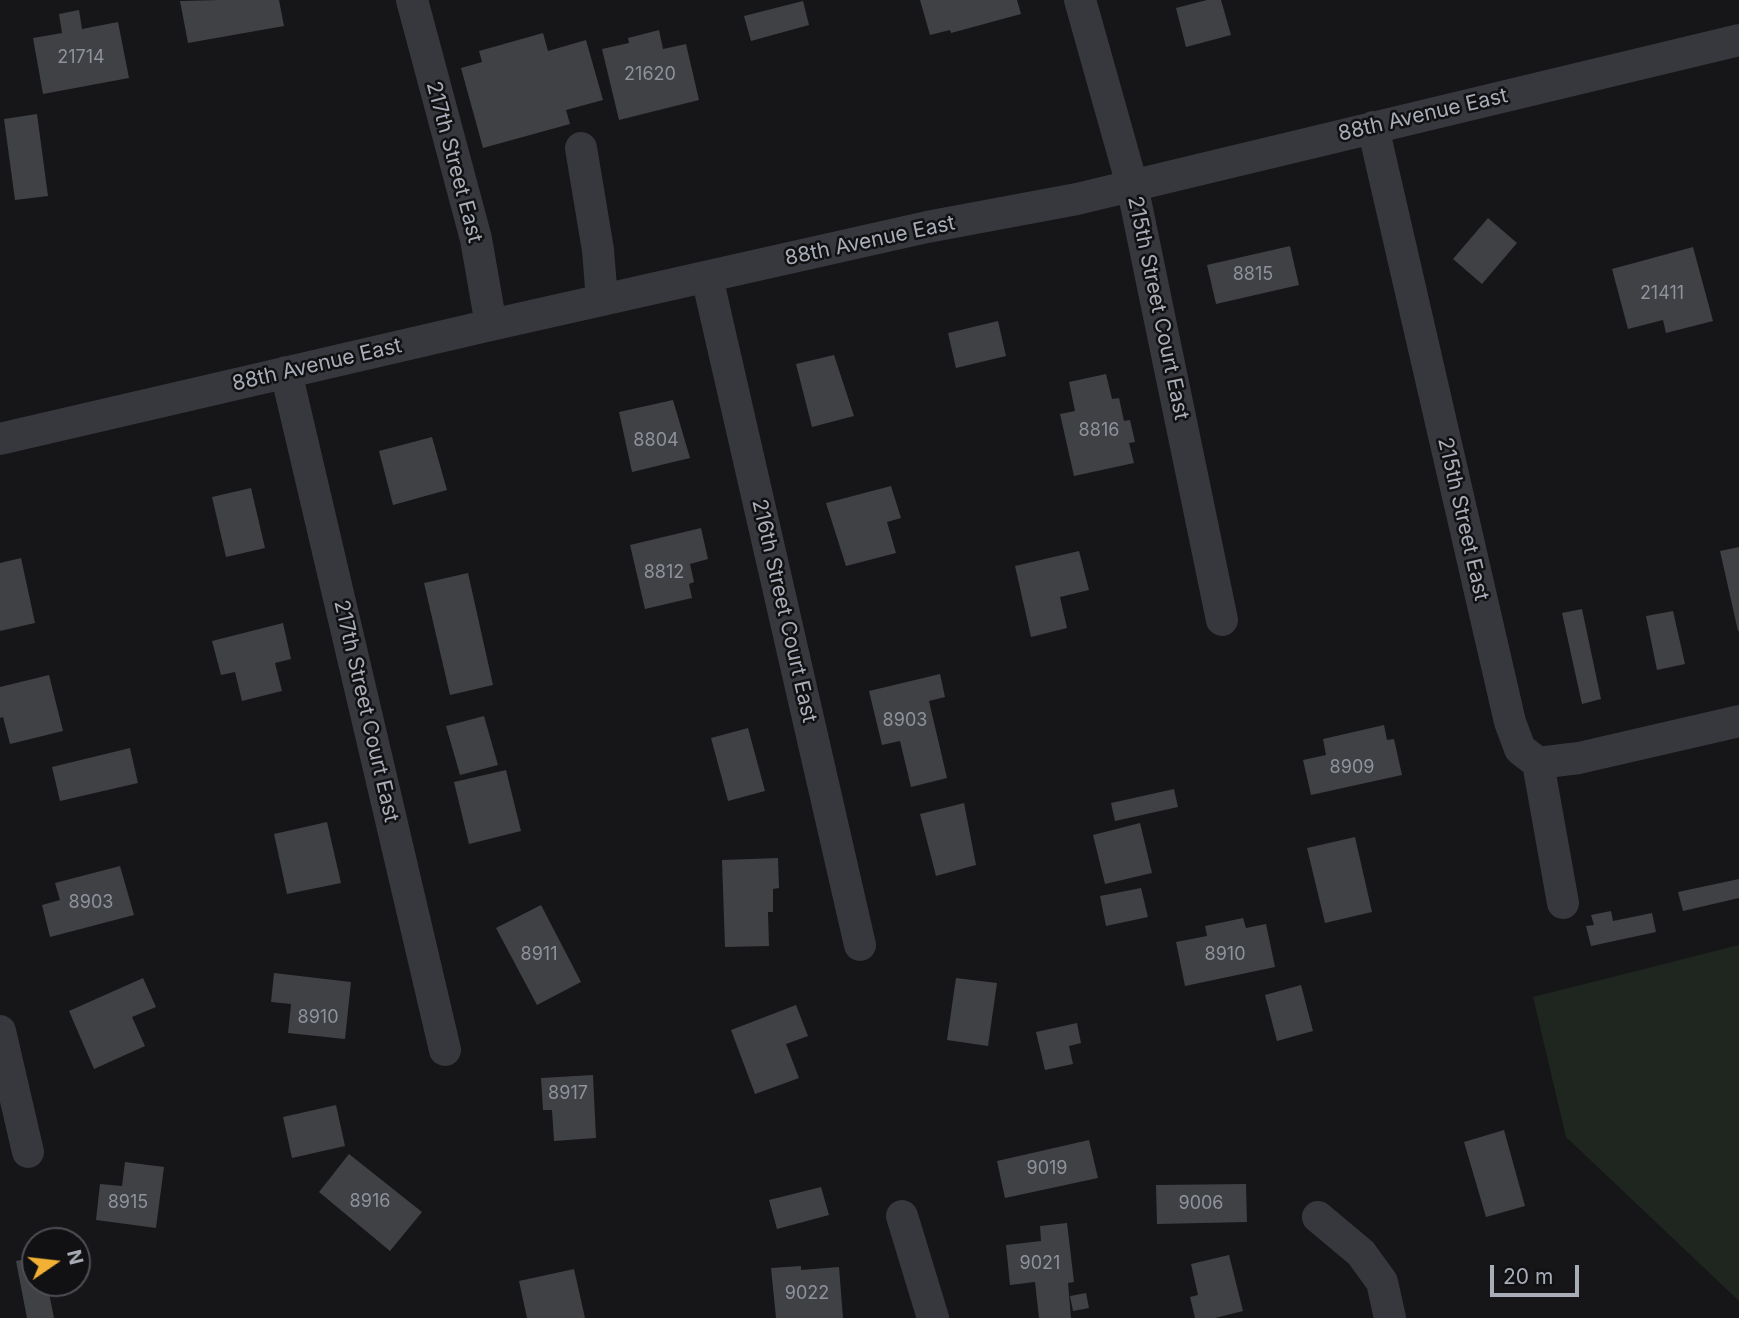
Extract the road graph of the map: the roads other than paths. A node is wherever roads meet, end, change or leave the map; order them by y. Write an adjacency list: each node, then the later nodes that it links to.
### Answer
1 (412, 0): 9 (street, 217th Street East)
2 (1080, 0): 6 (street, 215th Street Court East)
3 (1739, 40): 4 (street, 88th Avenue East)
4 (1373, 127): 6 (street, 88th Avenue East); 14 (street, 215th Street East)
5 (581, 148): 8 (street)
6 (1132, 185): 7 (street, 88th Avenue East); 12 (street, 215th Street Court East)
7 (707, 276): 8 (street, 88th Avenue East); 16 (street, 216th Street Court East)
8 (602, 300): 9 (street, 88th Avenue East)
9 (491, 325): 10 (street, 88th Avenue East)
10 (286, 372): 11 (street, 88th Avenue East); 18 (street, 217th Street Court East)
11 (0, 439)
12 (1222, 620)
13 (1739, 721): 14 (street)
14 (1538, 763): 15 (street)
15 (1563, 903)
16 (860, 945)
17 (0, 1031): 19 (street)
18 (445, 1050)
19 (28, 1152)
20 (902, 1216): 22 (street)
21 (1318, 1217): 23 (street)
22 (933, 1318)
23 (1391, 1318)

